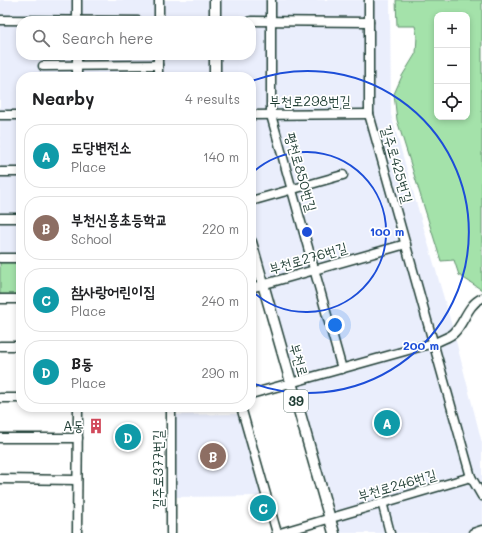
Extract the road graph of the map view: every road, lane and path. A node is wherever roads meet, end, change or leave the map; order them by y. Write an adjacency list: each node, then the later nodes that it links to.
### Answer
1 (77, 0): 6 (street)
2 (159, 0): 7 (street)
3 (215, 0): 8 (main road)
4 (271, 0): 12 (street, 평천로850번길)
5 (369, 0): 13 (street, 길주로425번길)
6 (77, 16)
7 (159, 16)
8 (215, 16)
9 (0, 20): 10 (street)
10 (16, 20)
11 (256, 21): 12 (street)
12 (271, 21): 13 (street); 23 (street, 평천로850번길)
13 (369, 22): 24 (street, 길주로425번길)
14 (77, 60): 19 (street)
15 (158, 60): 17 (street)
16 (215, 60): 22 (main road)
17 (158, 65): 19 (street); 21 (street)
18 (44, 66): 19 (street)
19 (77, 66): 20 (street)
20 (77, 72)
21 (158, 72)
22 (215, 72)
23 (271, 114): 24 (street, 부천로298번길); 27 (street, 부천로298번길); 31 (street, 평천로850번길)
24 (369, 114): 35 (street, 길주로425번길)
25 (0, 115): 26 (street)
26 (16, 115)
27 (256, 115)
28 (0, 172): 29 (street)
29 (16, 172)
30 (343, 175): 31 (street)
31 (292, 190): 32 (street); 39 (street, 평천로850번길)
32 (256, 200)
33 (0, 218): 34 (street)
34 (16, 218)
35 (406, 244): 39 (street, 부천로276번길); 45 (street, 길주로425번길)
36 (0, 258): 37 (street)
37 (16, 258)
38 (256, 260): 40 (main road, 부천로 / 39)
39 (315, 269): 40 (street, 부천로276번길); 48 (street, 평천로850번길)
40 (263, 284): 41 (street, 부천로276번길); 49 (main road, 부천로 / 39)
41 (256, 286)
42 (482, 298): 45 (street)
43 (0, 299): 44 (street)
44 (16, 299)
45 (434, 343): 48 (street); 58 (street, 길주로425번길)
46 (0, 346): 47 (street)
47 (16, 346)
48 (342, 369): 49 (street)
49 (292, 384): 50 (street); 63 (main road, 부천로 / 39)
50 (256, 393)
51 (0, 398): 52 (street)
52 (16, 398)
53 (78, 412): 57 (street)
54 (171, 412): 66 (street, 길주로377번길)
55 (242, 412): 67 (street)
56 (0, 438): 57 (street)
57 (78, 438): 60 (street)
58 (471, 477): 61 (street, 길주로425번길); 62 (street, 부천로246번길)
59 (0, 479): 60 (street)
60 (77, 480): 65 (street)
61 (482, 496)
62 (382, 502): 63 (street, 부천로246번길); 69 (street)
63 (329, 517): 67 (street, 부천로246번길); 68 (main road, 부천로 / 39)
64 (482, 530): 70 (street)
65 (77, 533)
66 (171, 533)
67 (278, 533)
68 (334, 533)
69 (390, 533)
70 (473, 533)

